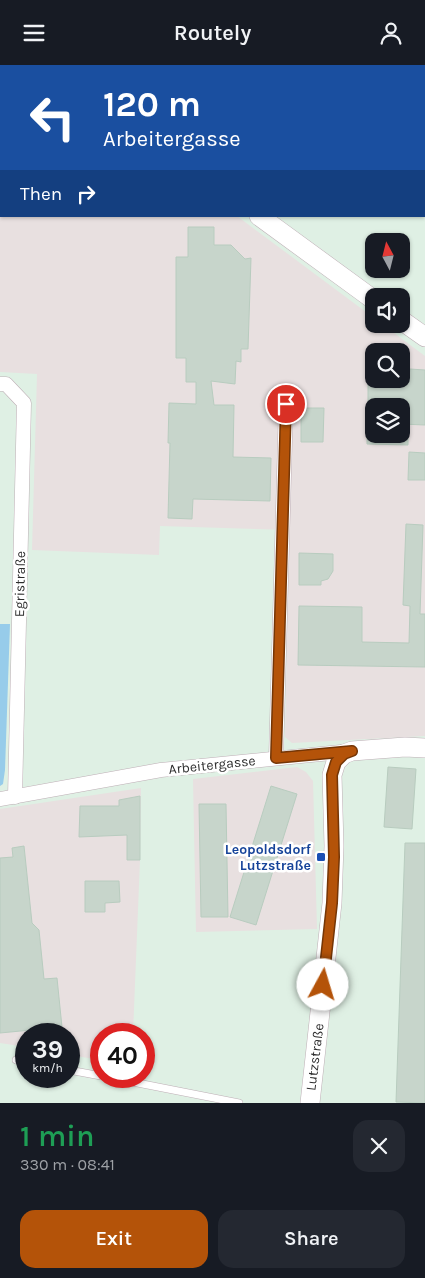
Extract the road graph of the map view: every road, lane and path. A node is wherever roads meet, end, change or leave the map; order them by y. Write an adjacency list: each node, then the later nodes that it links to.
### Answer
1 (260, 217): 2 (street)
2 (365, 293)
3 (410, 326): 4 (street)
4 (425, 337)
5 (0, 384): 10 (street, Egristraße)
6 (286, 404): 9 (street)
7 (425, 748): 8 (street, Arbeitergasse)
8 (352, 751): 9 (street, Arbeitergasse); 14 (street, Lutzstraße)
9 (276, 758): 10 (street, Arbeitergasse)
10 (15, 797): 11 (street, Arbeitergasse)
11 (0, 799)
12 (155, 1087): 13 (lane)
13 (239, 1103)
14 (310, 1103)

